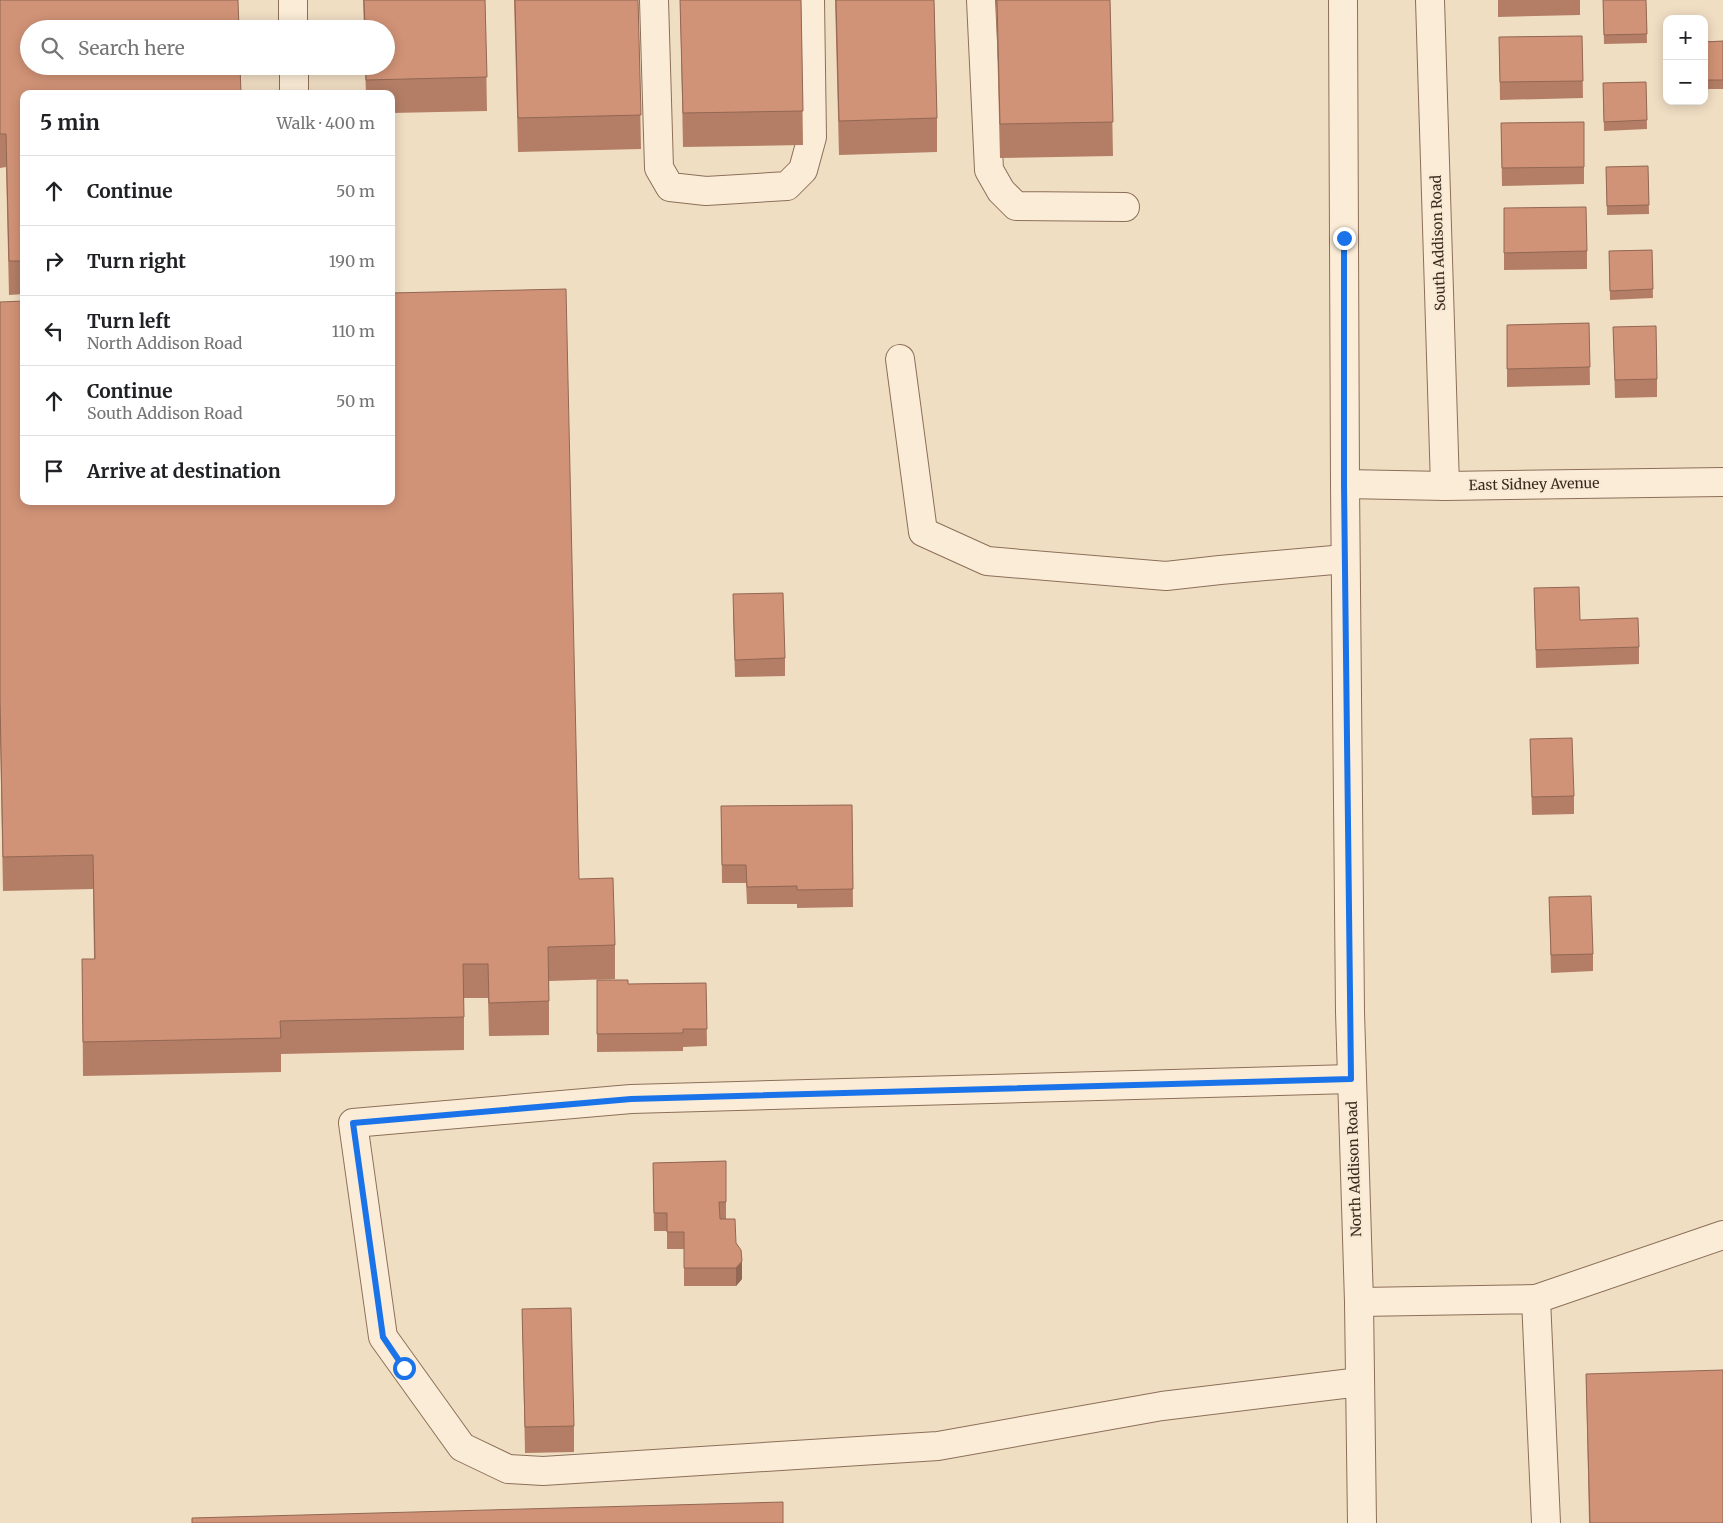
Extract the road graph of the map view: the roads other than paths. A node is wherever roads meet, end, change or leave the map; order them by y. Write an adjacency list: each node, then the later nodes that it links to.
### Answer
1 (293, 0): 7 (street)
2 (654, 0): 3 (street)
3 (810, 0)
4 (981, 0): 10 (street)
5 (1343, 0): 13 (street)
6 (1430, 0): 14 (street, South Addison Road)
7 (293, 20)
8 (294, 75): 9 (street)
9 (294, 90)
10 (1125, 206)
11 (900, 359): 15 (street)
12 (1723, 482): 14 (street, East Sidney Avenue)
13 (1344, 484): 14 (street, East Sidney Avenue); 15 (street, North Addison Road)
14 (1446, 486)
15 (1345, 559): 16 (street, North Addison Road)
16 (1351, 1079): 19 (street, North Addison Road); 20 (street)
17 (1723, 1235): 18 (street)
18 (1536, 1299): 19 (street); 22 (street)
19 (1358, 1302): 20 (street, North Addison Road)
20 (1360, 1382): 21 (street, North Addison Road)
21 (1362, 1523)
22 (1546, 1523)

